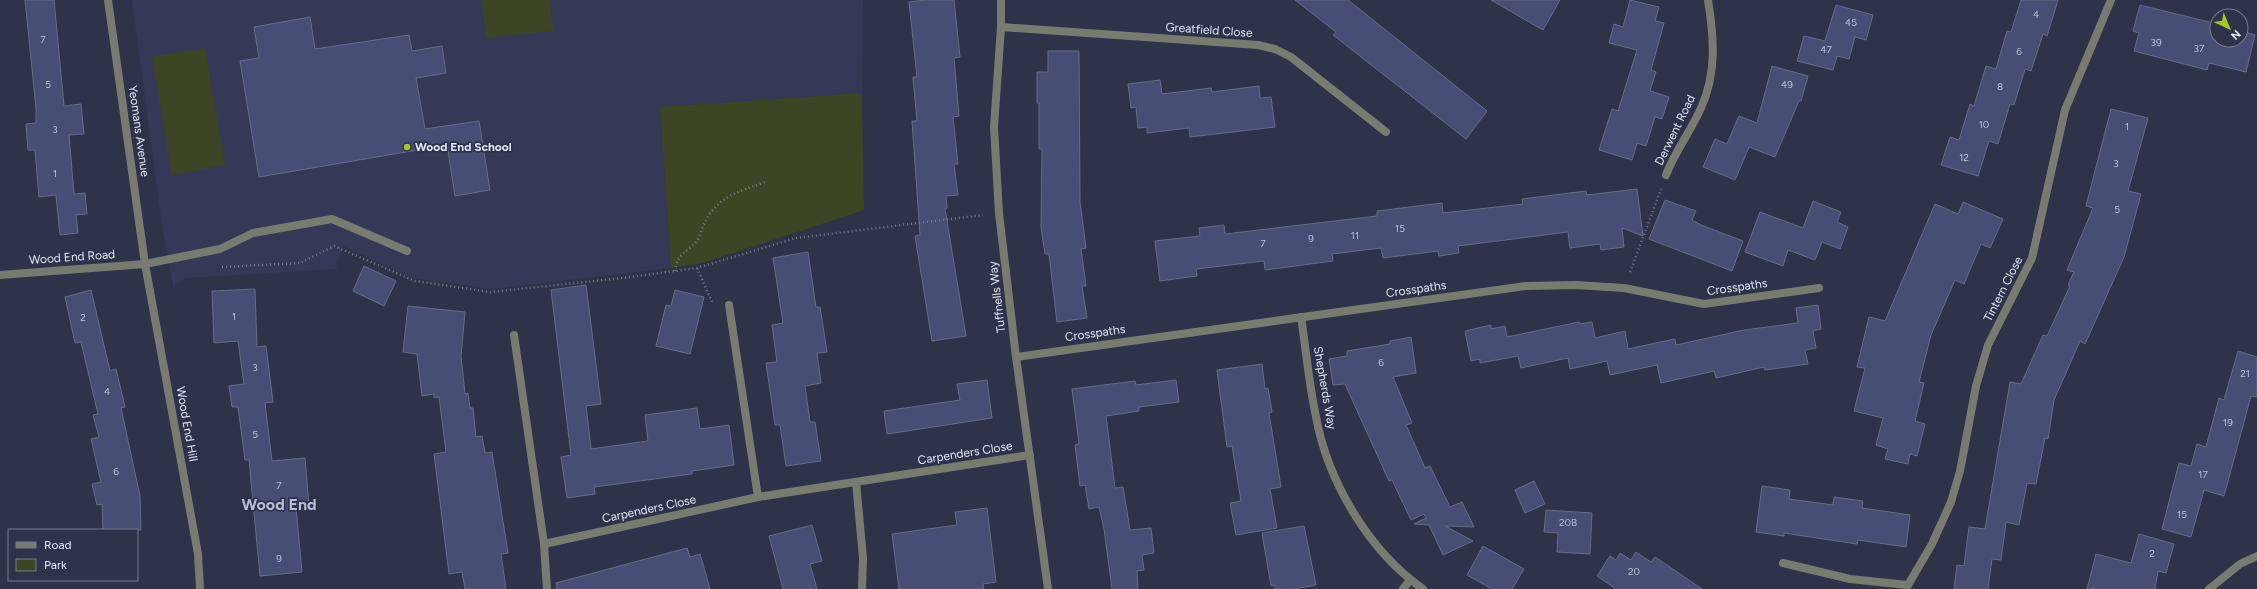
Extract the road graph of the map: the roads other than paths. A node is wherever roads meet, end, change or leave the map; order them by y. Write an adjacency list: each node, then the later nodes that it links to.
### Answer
1 (108, 0): 9 (street, Yeomans Avenue)
2 (1001, 0): 5 (street, Tuffnells Way)
3 (1708, 0): 7 (street, Derwent Road)
4 (2111, 0): 21 (street, Tintern Close)
5 (1001, 27): 6 (street, Greatfield Close); 15 (street, Tuffnells Way)
6 (1386, 132)
7 (1666, 175)
8 (407, 252): 9 (street, Wood End Road)
9 (145, 264): 10 (street, Wood End Road); 23 (street, Wood End Hill)
10 (0, 275)
11 (1819, 288): 13 (street, Crosspaths)
12 (729, 305): 18 (street)
13 (1302, 317): 15 (street, Crosspaths); 22 (street, Shepherds Way)
14 (514, 336): 19 (street)
15 (1016, 357): 16 (street, Tuffnells Way)
16 (1030, 455): 17 (street, Carpenders Close); 26 (street, Tuffnells Way)
17 (856, 482): 18 (street, Carpenders Close); 25 (street)
18 (758, 497): 19 (street, Carpenders Close)
19 (544, 544): 24 (street)
20 (2257, 556): 29 (street)
21 (1783, 563)
22 (1410, 580): 27 (street); 28 (street, Shepherds Way)
23 (200, 589)
24 (547, 589)
25 (862, 589)
26 (1048, 589)
27 (1403, 589)
28 (1423, 589)
29 (2209, 589)

